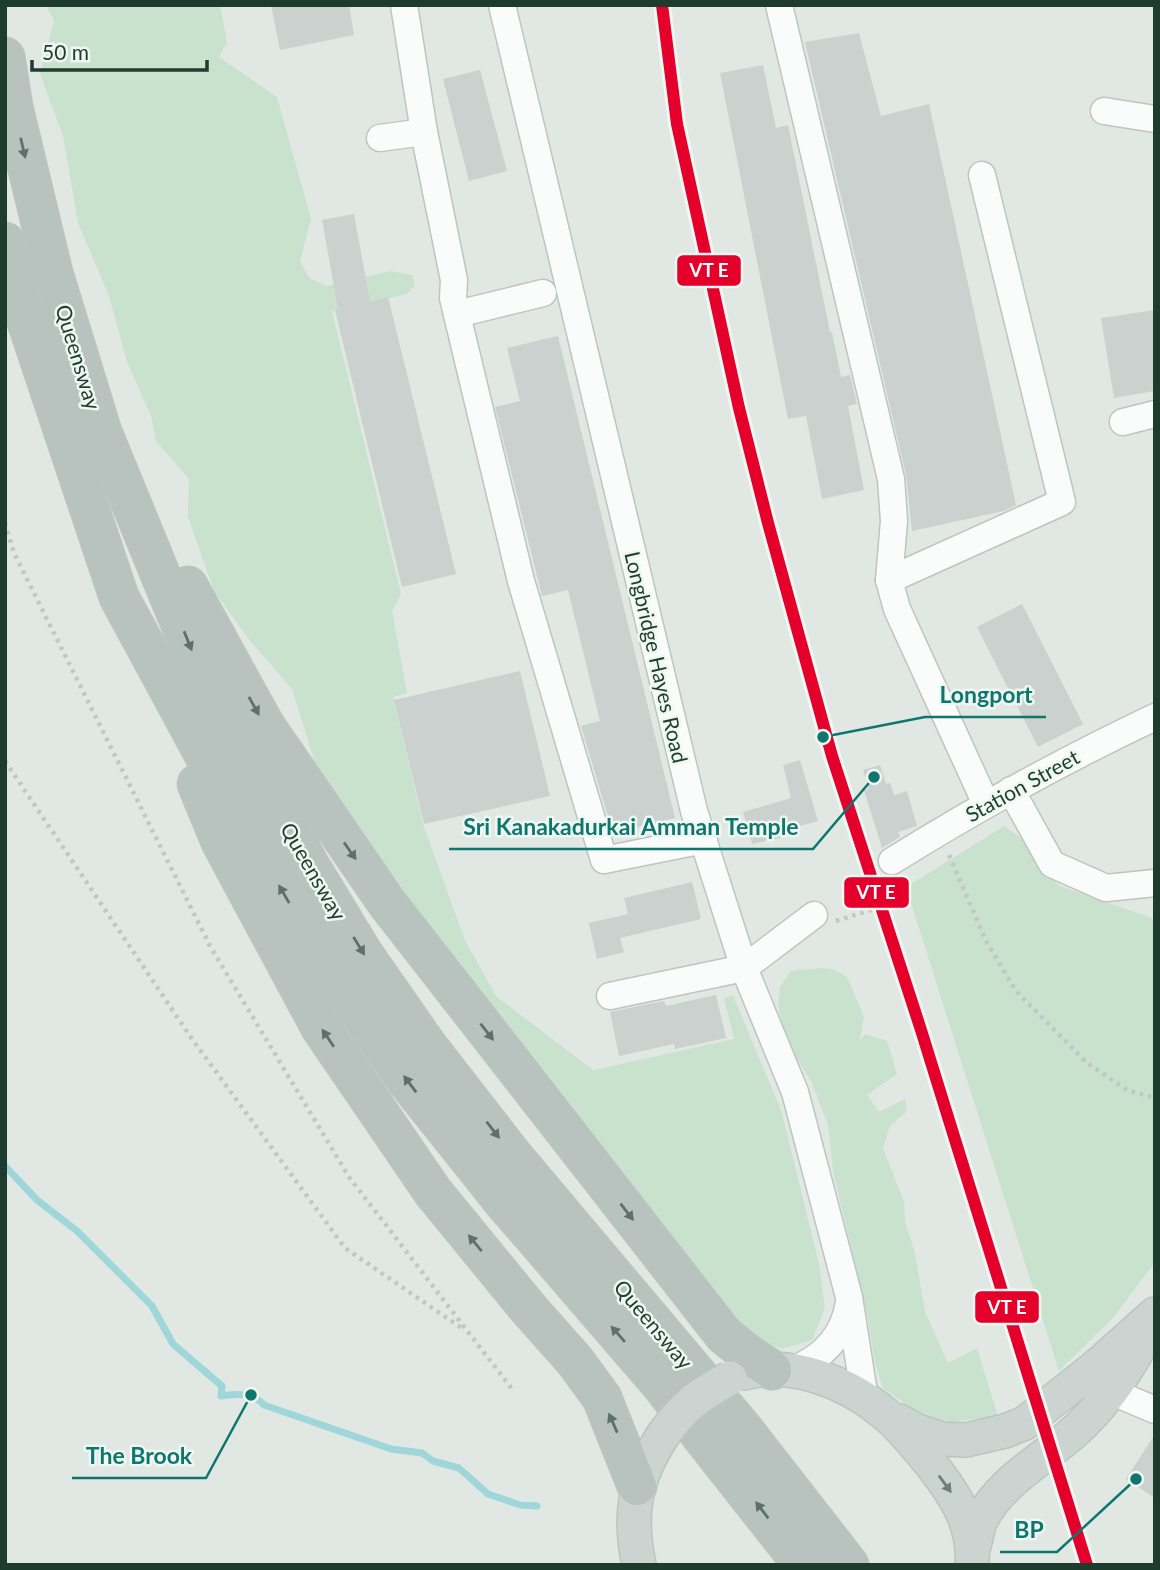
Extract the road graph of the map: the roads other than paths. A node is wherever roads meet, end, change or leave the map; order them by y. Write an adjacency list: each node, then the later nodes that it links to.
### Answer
1 (404, 5): 7 (street)
2 (502, 5): 21 (street, Longbridge Hayes Road)
3 (779, 5): 16 (street)
4 (5, 57): 15 (highway, Queensway, one-way to 15)
5 (1104, 111): 6 (street)
6 (1155, 119)
7 (424, 132): 8 (street); 12 (street)
8 (380, 138)
9 (982, 175): 16 (street)
10 (5, 242): 17 (highway, Queensway)
11 (543, 293): 12 (street)
12 (457, 314): 21 (street)
13 (1155, 414): 14 (street)
14 (1123, 422)
15 (102, 432): 30 (highway, one-way to 30); 38 (highway, Queensway, one-way to 38)
16 (889, 580): 20 (street)
17 (119, 597): 34 (highway, one-way to 17); 37 (highway, Queensway, one-way to 17)
18 (1155, 717): 19 (street, Station Street)
19 (1012, 790): 20 (street, Station Street); 23 (street)
20 (986, 804): 22 (street, Station Street)
21 (704, 840): 25 (street, Longbridge Hayes Road)
22 (894, 872)
23 (1155, 883)
24 (814, 915): 25 (street)
25 (744, 968): 26 (street); 27 (street, Longbridge Hayes Road)
26 (610, 996)
27 (849, 1297): 30 (street); 32 (street, Longbridge Hayes Road)
28 (1155, 1314): 32 (main road)
29 (1155, 1320): 31 (main road)
30 (782, 1370): 32 (main road); 34 (main road, bridge)
31 (1110, 1391): 33 (street); 35 (main road)
32 (875, 1406): 35 (main road, one-way to 35)
33 (1155, 1410)
34 (637, 1486): 36 (main road)
35 (973, 1557)
36 (635, 1560)
37 (803, 1565)
38 (849, 1565)

